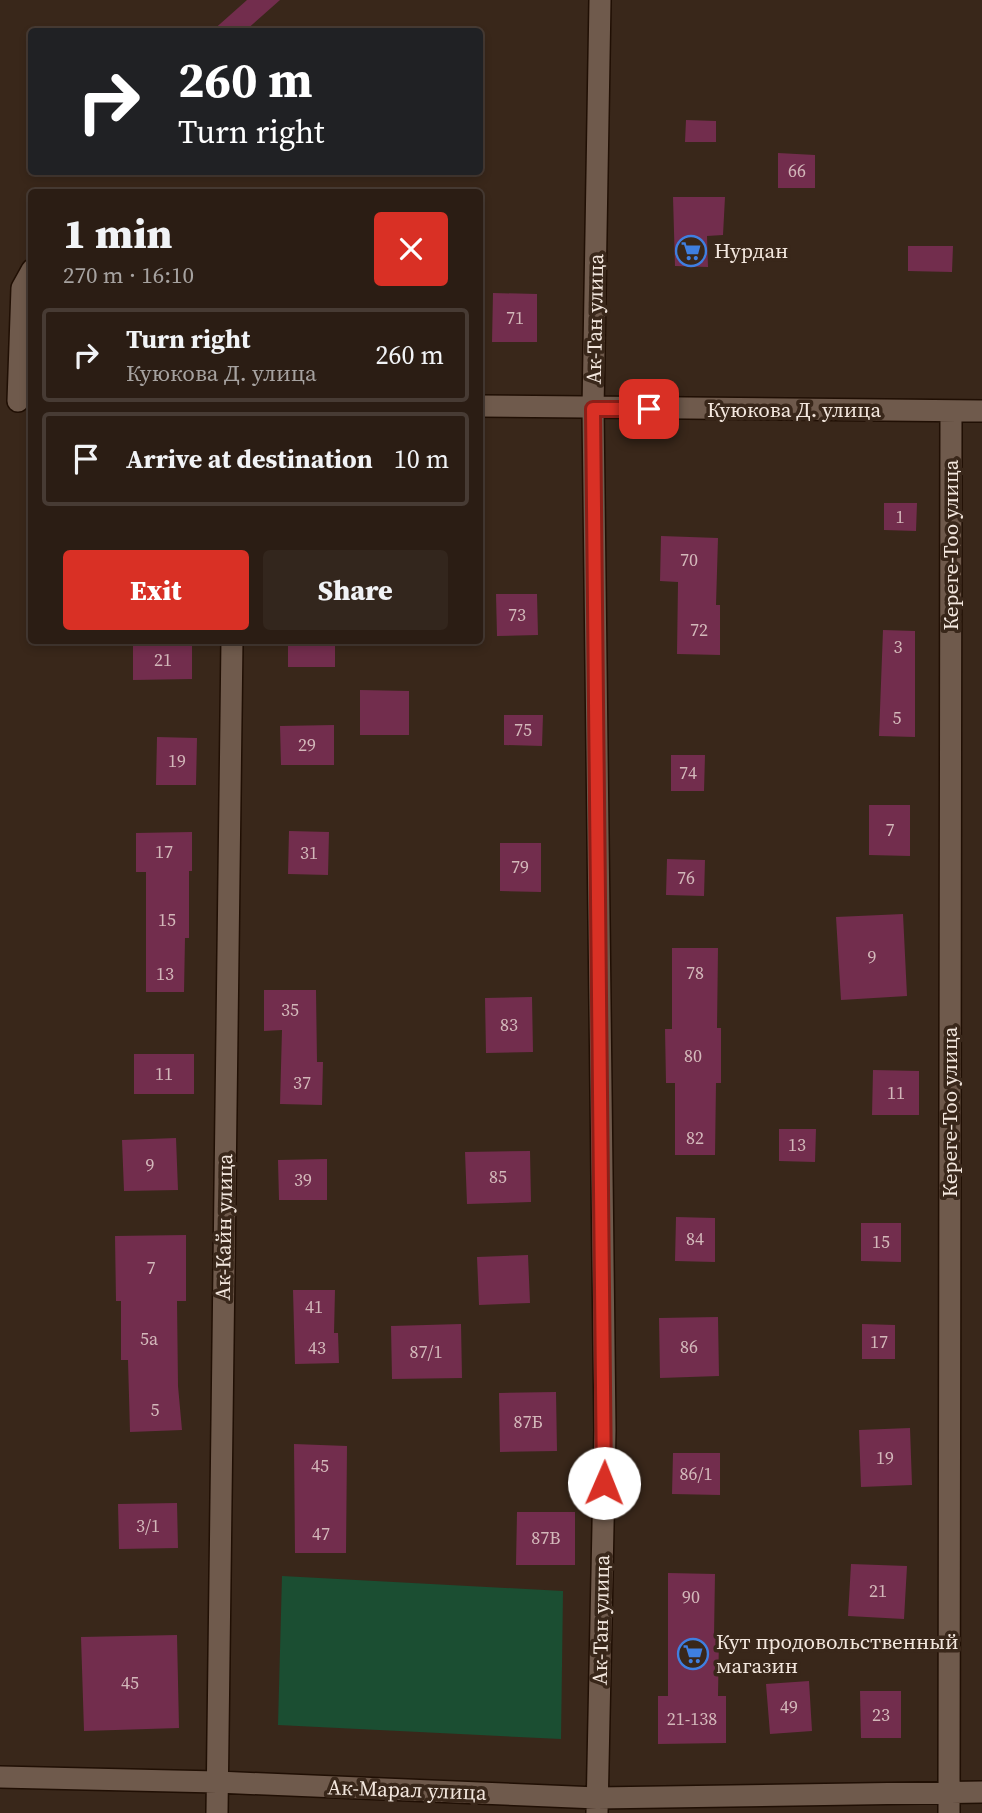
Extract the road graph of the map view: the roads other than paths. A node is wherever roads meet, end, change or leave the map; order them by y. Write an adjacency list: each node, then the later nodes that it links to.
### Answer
1 (600, 0): 5 (street, Ак-Тан улица)
2 (28, 277): 3 (street)
3 (17, 401)
4 (483, 406): 5 (street, Куюкова Д. улица)
5 (593, 409): 6 (street, Куюкова Д. улица); 13 (street, Ак-Тан улица)
6 (951, 411): 7 (street, Куюкова Д. улица); 12 (street, Кереге-Тоо улица)
7 (982, 411)
8 (232, 644): 10 (street, Ак-Кайн улица)
9 (0, 1777): 10 (street, Ак-Марал улица)
10 (217, 1782): 13 (street, Ак-Марал улица); 14 (street, Ак-Кайн улица)
11 (982, 1792): 12 (street, Ак-Марал улица)
12 (948, 1802): 13 (street, Ак-Марал улица)
13 (597, 1806)
14 (217, 1813)

